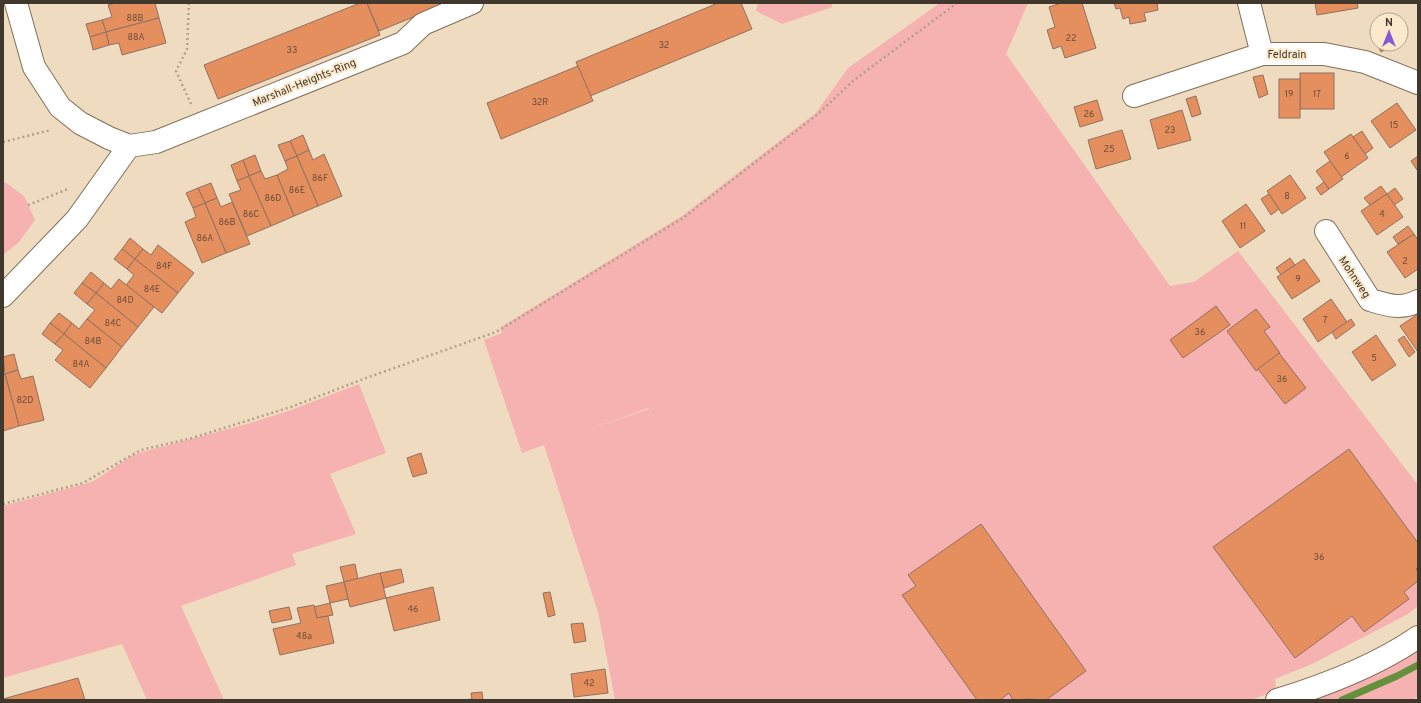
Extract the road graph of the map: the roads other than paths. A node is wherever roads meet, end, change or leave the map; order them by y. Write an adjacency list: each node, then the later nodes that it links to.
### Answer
1 (16, 3): 7 (street)
2 (472, 3): 7 (street, Marshall-Heights-Ring)
3 (1249, 3): 4 (street)
4 (1262, 54): 5 (street, Feldrain); 6 (street, Feldrain)
5 (1418, 83)
6 (1134, 96)
7 (128, 146): 9 (street)
8 (1326, 231): 10 (street, Mohnweg)
9 (3, 296)
10 (1418, 300)
11 (1418, 637): 12 (street)
12 (1277, 700)

